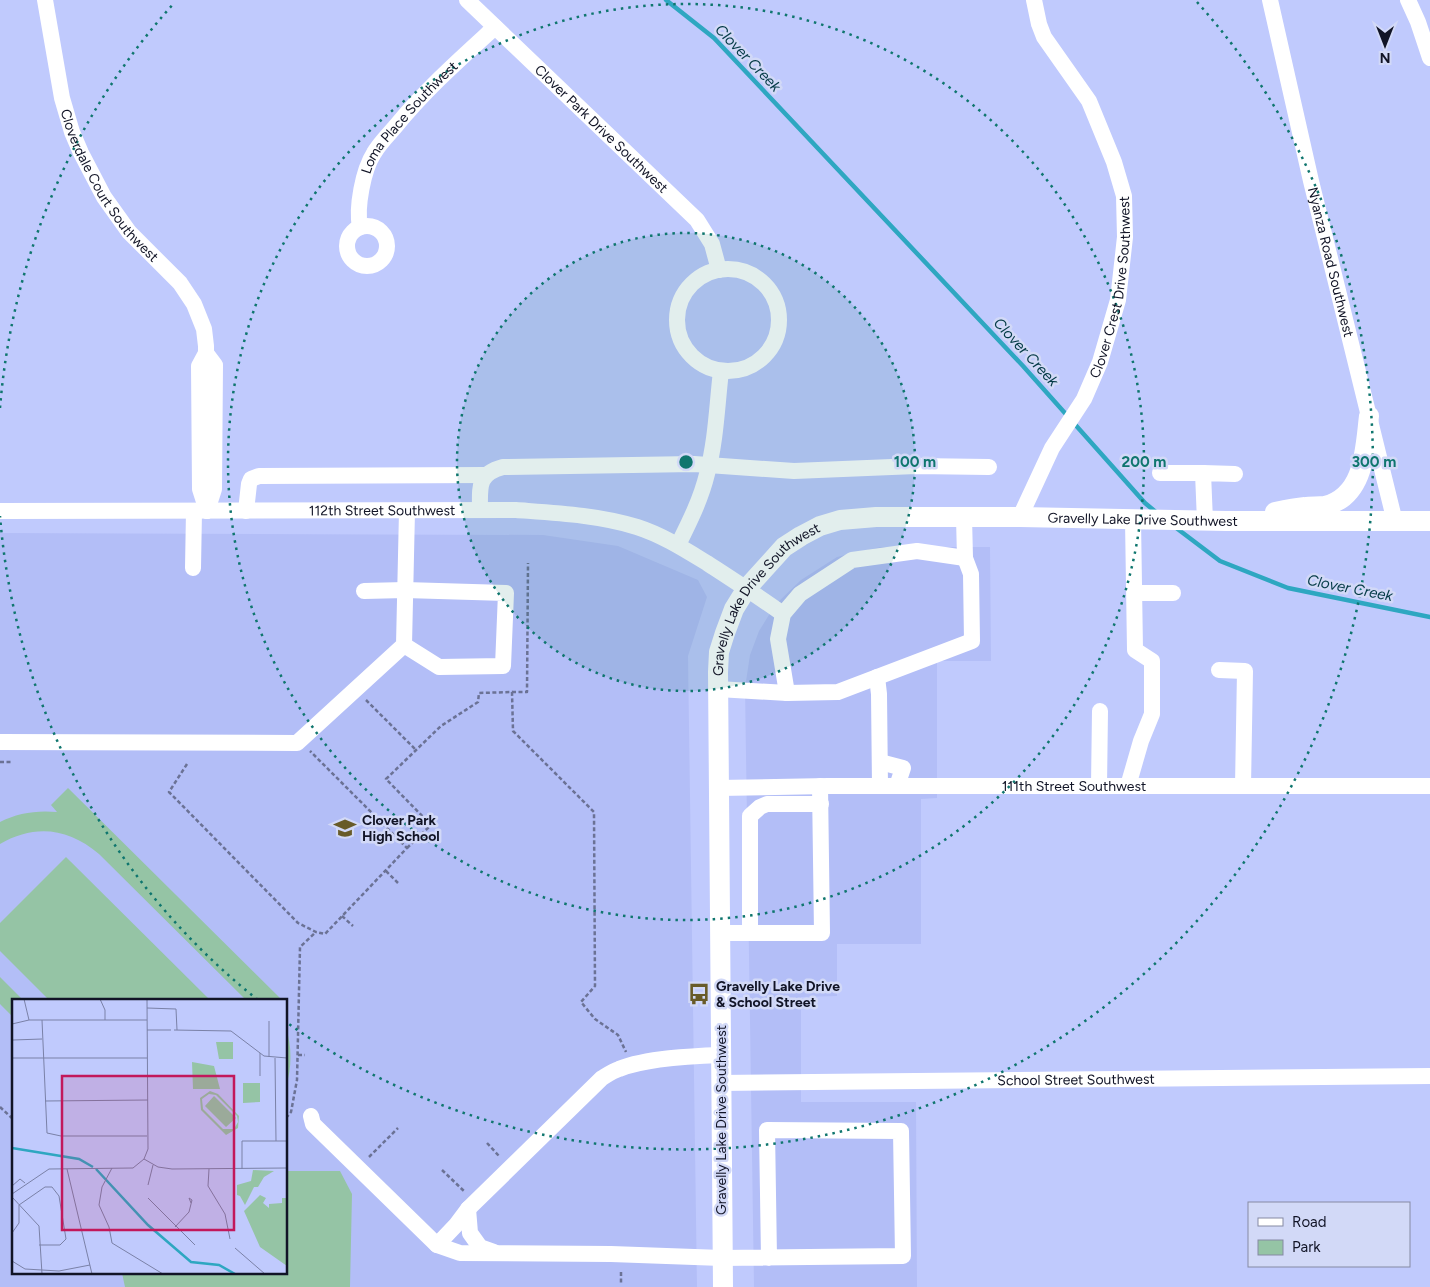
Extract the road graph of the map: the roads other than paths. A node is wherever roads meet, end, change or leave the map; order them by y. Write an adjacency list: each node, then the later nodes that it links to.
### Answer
1 (44, 0): 19 (street, Cloverdale Court Southwest)
2 (467, 0): 6 (street, Clover Park Drive Southwest)
3 (1034, 0): 24 (street, Clover Crest Drive Southwest)
4 (1270, 0): 11 (street, Nyanza Road Southwest)
5 (1408, 0): 7 (street)
6 (495, 27): 8 (street, Loma Place Southwest); 9 (street, Clover Park Drive Southwest)
7 (1430, 58)
8 (360, 227)
9 (719, 270): 10 (street); 10 (street)
10 (721, 371): 12 (street)
11 (1369, 416): 27 (main road); 29 (street, Nyanza Road Southwest)
12 (709, 466): 13 (street); 17 (street); 30 (street)
13 (989, 467)
14 (1160, 473): 15 (street)
15 (1203, 473): 16 (street); 26 (street)
16 (1235, 474)
17 (486, 475): 18 (street); 20 (street)
18 (480, 510): 21 (street, 112th Street Southwest); 30 (street, 112th Street Southwest)
19 (200, 511): 20 (street, 112th Street Southwest); 22 (street, 112th Street Southwest); 32 (street, Cloverdale Court Southwest)
20 (246, 511): 21 (street, 112th Street Southwest)
21 (407, 511): 34 (street)
22 (0, 512)
23 (964, 517): 24 (main road, Gravelly Lake Drive Southwest); 31 (street); 33 (main road, Gravelly Lake Drive Southwest)
24 (1020, 517): 25 (main road, Gravelly Lake Drive Southwest)
25 (1133, 520): 26 (main road, Gravelly Lake Drive Southwest); 36 (street)
26 (1205, 521): 27 (main road, Gravelly Lake Drive Southwest)
27 (1226, 521): 29 (main road, Gravelly Lake Drive Southwest)
28 (1430, 521): 29 (main road, Gravelly Lake Drive Southwest)
29 (1395, 522)
30 (678, 545): 33 (street, 112th Street Southwest)
31 (965, 558): 38 (street); 41 (street)
32 (193, 568)
33 (747, 588): 38 (street, 112th Street Southwest); 42 (main road, Gravelly Lake Drive Southwest)
34 (405, 590): 35 (street); 39 (street); 39 (street)
35 (364, 591)
36 (1135, 593): 37 (street); 51 (street)
37 (1174, 593)
38 (783, 614): 43 (street)
39 (404, 645): 45 (street)
40 (1219, 670): 52 (street)
41 (878, 677): 43 (street); 46 (street)
42 (718, 690): 43 (street); 55 (main road, Gravelly Lake Drive Southwest)
43 (787, 693)
44 (1100, 711): 50 (street)
45 (0, 742)
46 (880, 762): 48 (street); 49 (street)
47 (820, 786): 48 (street, 111th Street Southwest); 54 (street, 111th Street Southwest); 57 (street)
48 (880, 786): 49 (street, 111th Street Southwest)
49 (897, 786): 50 (street, 111th Street Southwest)
50 (1099, 786): 51 (street, 111th Street Southwest)
51 (1128, 786): 52 (street, 111th Street Southwest)
52 (1243, 786): 53 (street, 111th Street Southwest)
53 (1430, 786)
54 (772, 787): 55 (street, 111th Street Southwest); 56 (street)
55 (718, 788): 58 (main road, Gravelly Lake Drive Southwest)
56 (773, 804): 57 (street); 59 (street)
57 (821, 804): 59 (street)
58 (720, 933): 59 (street); 60 (main road, Gravelly Lake Drive Southwest)
59 (750, 933)
60 (721, 1055): 62 (main road, Gravelly Lake Drive Southwest); 64 (street)
61 (1430, 1076): 62 (street, School Street Southwest)
62 (721, 1083): 67 (main road, Gravelly Lake Drive Southwest)
63 (311, 1116): 65 (street)
64 (467, 1201): 65 (street); 66 (street)
65 (437, 1245): 66 (street)
66 (499, 1253): 67 (street)
67 (722, 1258): 68 (street); 69 (main road, Gravelly Lake Drive Southwest)
68 (769, 1258): 68 (street)
69 (723, 1287)

